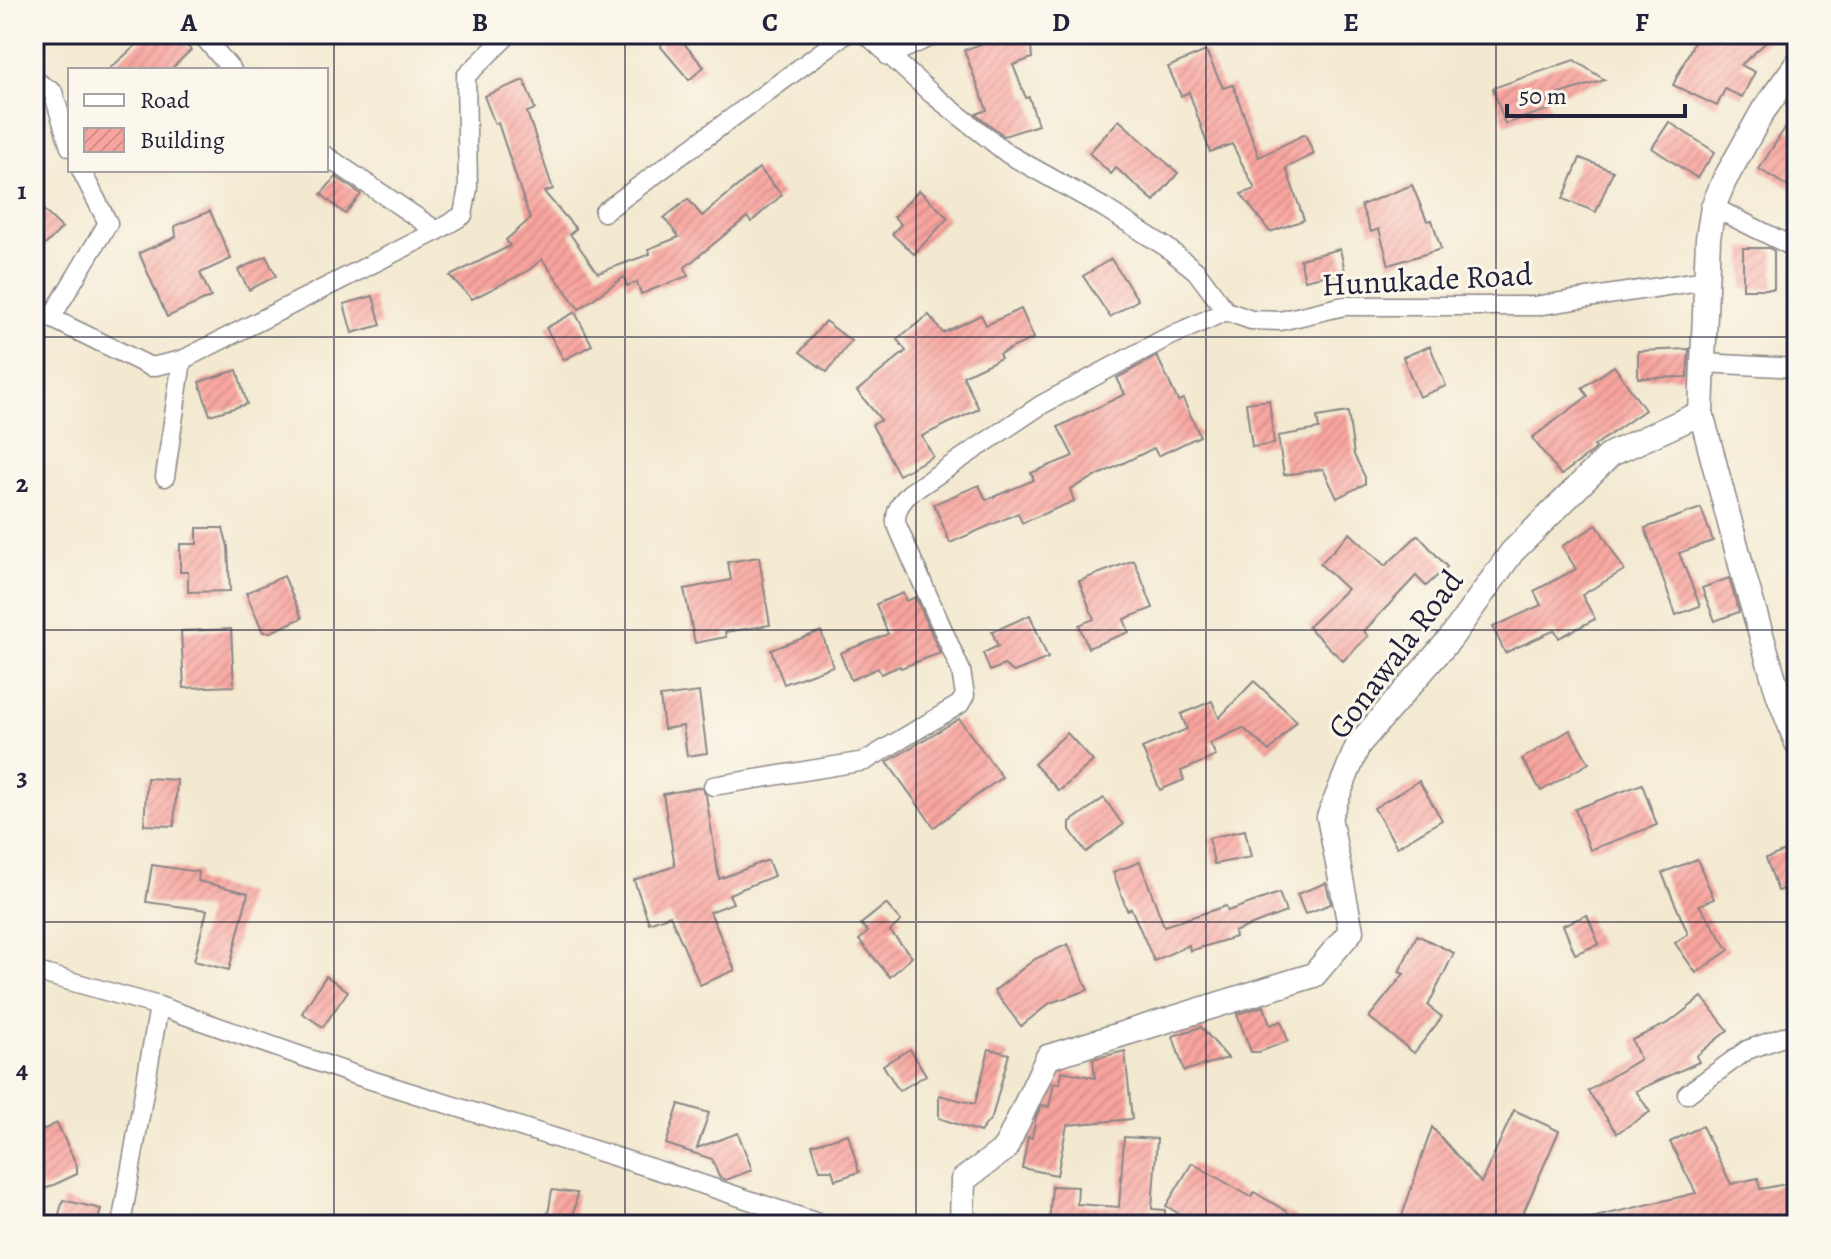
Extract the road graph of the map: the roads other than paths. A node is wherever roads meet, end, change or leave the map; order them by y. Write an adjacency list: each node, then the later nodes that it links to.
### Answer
1 (201, 34): 8 (street)
2 (509, 34): 15 (street)
3 (846, 34): 14 (street)
4 (866, 34): 6 (street)
5 (937, 34): 6 (street)
6 (888, 56): 18 (street)
7 (1797, 64): 13 (street)
8 (230, 68)
9 (34, 80): 10 (street)
10 (68, 141)
11 (328, 157): 15 (street)
12 (82, 172): 19 (street)
13 (1713, 207): 16 (street); 17 (street)
14 (604, 212)
15 (437, 231): 20 (street)
16 (1797, 249)
17 (1706, 280): 18 (street, Hunukade Road); 21 (street)
18 (1226, 311): 26 (street)
19 (42, 317): 20 (street)
20 (182, 360): 24 (street)
21 (1702, 363): 22 (street); 23 (street)
22 (1797, 368)
23 (1701, 413): 25 (street); 33 (street, Gonawala Road)
24 (165, 477)
25 (1797, 743)
26 (713, 786)
27 (34, 971): 28 (street)
28 (159, 1006): 31 (street); 32 (street)
29 (1797, 1032): 30 (street)
30 (1687, 1094)
31 (121, 1225)
32 (824, 1225)
33 (962, 1225)

